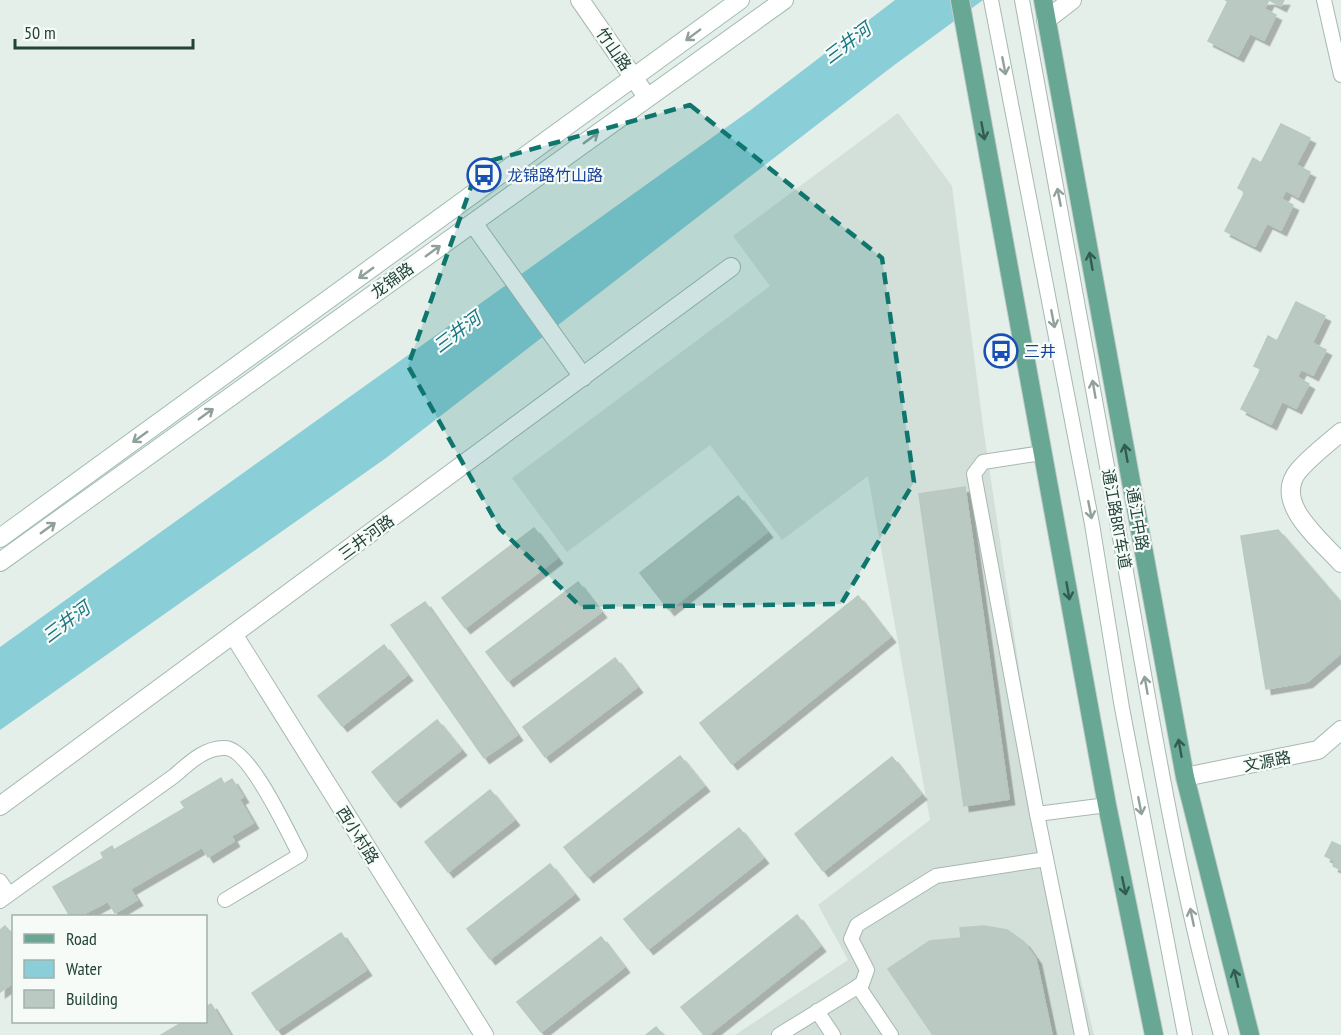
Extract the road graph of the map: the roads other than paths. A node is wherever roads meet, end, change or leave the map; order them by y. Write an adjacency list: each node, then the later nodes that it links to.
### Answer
1 (580, 0): 12 (street, 竹山路)
2 (740, 0): 12 (street, 龙锦路, one-way to 12)
3 (784, 0): 13 (street, 龙锦路)
4 (960, 0): 18 (main road, one-way to 18)
5 (1022, 0): 41 (lane, 通江路BRT车道, one-way to 5)
6 (1043, 0): 10 (main road, 通江中路)
7 (1072, 0): 10 (street)
8 (1324, 0): 11 (lane)
9 (992, 4): 40 (lane, 通江路BRT车道, one-way to 40)
10 (1046, 20): 24 (main road, 通江中路, one-way to 10)
11 (1341, 75)
12 (635, 79): 13 (street, 竹山路); 19 (street, 龙锦路, one-way to 19)
13 (647, 97): 14 (street, 龙锦路, one-way to 13)
14 (473, 223): 16 (street); 20 (street, 龙锦路, one-way to 14)
15 (731, 267): 16 (street, 三井河路)
16 (583, 376): 22 (street, 三井河路)
17 (1341, 432): 21 (street)
18 (1042, 453): 25 (main road, one-way to 25); 27 (lane)
19 (0, 538)
20 (0, 562)
21 (1341, 562)
22 (233, 634): 26 (street, 三井河路); 34 (street, 西小村路)
23 (1341, 730): 24 (street, 文源路)
24 (1185, 777): 42 (main road, 通江中路, one-way to 24)
25 (1107, 805): 27 (lane); 39 (main road, one-way to 39)
26 (0, 806)
27 (1036, 814): 28 (lane)
28 (1046, 860): 32 (lane); 38 (lane)
29 (0, 881): 30 (lane)
30 (5, 898): 31 (lane)
31 (225, 900)
32 (858, 986): 33 (lane); 37 (lane)
33 (817, 1011): 35 (lane); 36 (lane)
34 (484, 1035)
35 (779, 1035)
36 (833, 1035)
37 (891, 1035)
38 (1082, 1035)
39 (1154, 1035)
40 (1185, 1035)
41 (1221, 1035)
42 (1250, 1035)

